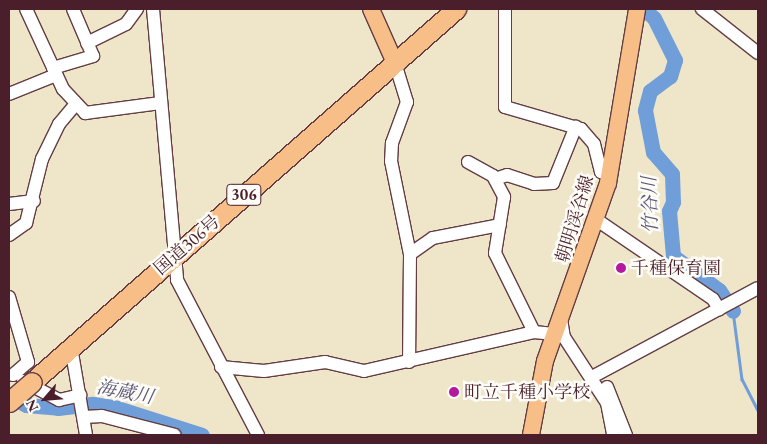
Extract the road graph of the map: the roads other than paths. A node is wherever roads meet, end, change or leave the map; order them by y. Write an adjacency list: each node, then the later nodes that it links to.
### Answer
1 (26, 9): 13 (street)
2 (73, 9): 10 (street)
3 (137, 9): 10 (street)
4 (153, 9): 15 (street)
5 (371, 9): 12 (main road)
6 (456, 9): 12 (highway, 国道306号 / 306)
7 (505, 9): 17 (street)
8 (702, 9): 11 (street)
9 (636, 10): 19 (main road, 朝明渓谷線)
10 (87, 43): 13 (street)
11 (758, 53)
12 (395, 63): 26 (street); 27 (highway, 国道306号 / 306)
13 (55, 71): 14 (street); 16 (street)
14 (9, 94)
15 (160, 103): 16 (street); 27 (street)
16 (76, 104): 21 (street)
17 (576, 126): 19 (street); 20 (street)
18 (468, 162): 20 (street)
19 (609, 174): 23 (main road, 朝明渓谷線)
20 (495, 179): 24 (street)
21 (34, 201): 22 (street); 25 (street)
22 (9, 204)
23 (597, 220): 30 (street); 31 (main road, 朝明渓谷線)
24 (500, 225): 26 (street); 32 (street)
25 (9, 234)
26 (410, 254): 35 (street)
27 (172, 258): 34 (highway, 国道306号 / 306); 36 (street)
28 (758, 288): 30 (street)
29 (9, 297): 37 (street)
30 (719, 309): 38 (street)
31 (561, 318): 33 (main road, 朝明渓谷線); 38 (street)
32 (534, 332): 33 (street); 35 (street)
33 (554, 334): 45 (main road, 朝明渓谷線)
34 (71, 347): 39 (street); 40 (highway, 国道306号 / 306, bridge)
35 (409, 362): 36 (street)
36 (221, 367): 44 (street)
37 (11, 374): 39 (street)
38 (596, 375): 46 (street); 47 (street)
39 (81, 397): 41 (street)
40 (9, 402)
41 (83, 415): 42 (street); 43 (street)
42 (86, 435)
43 (175, 435)
44 (258, 435)
45 (531, 435)
46 (613, 435)
47 (626, 435)

